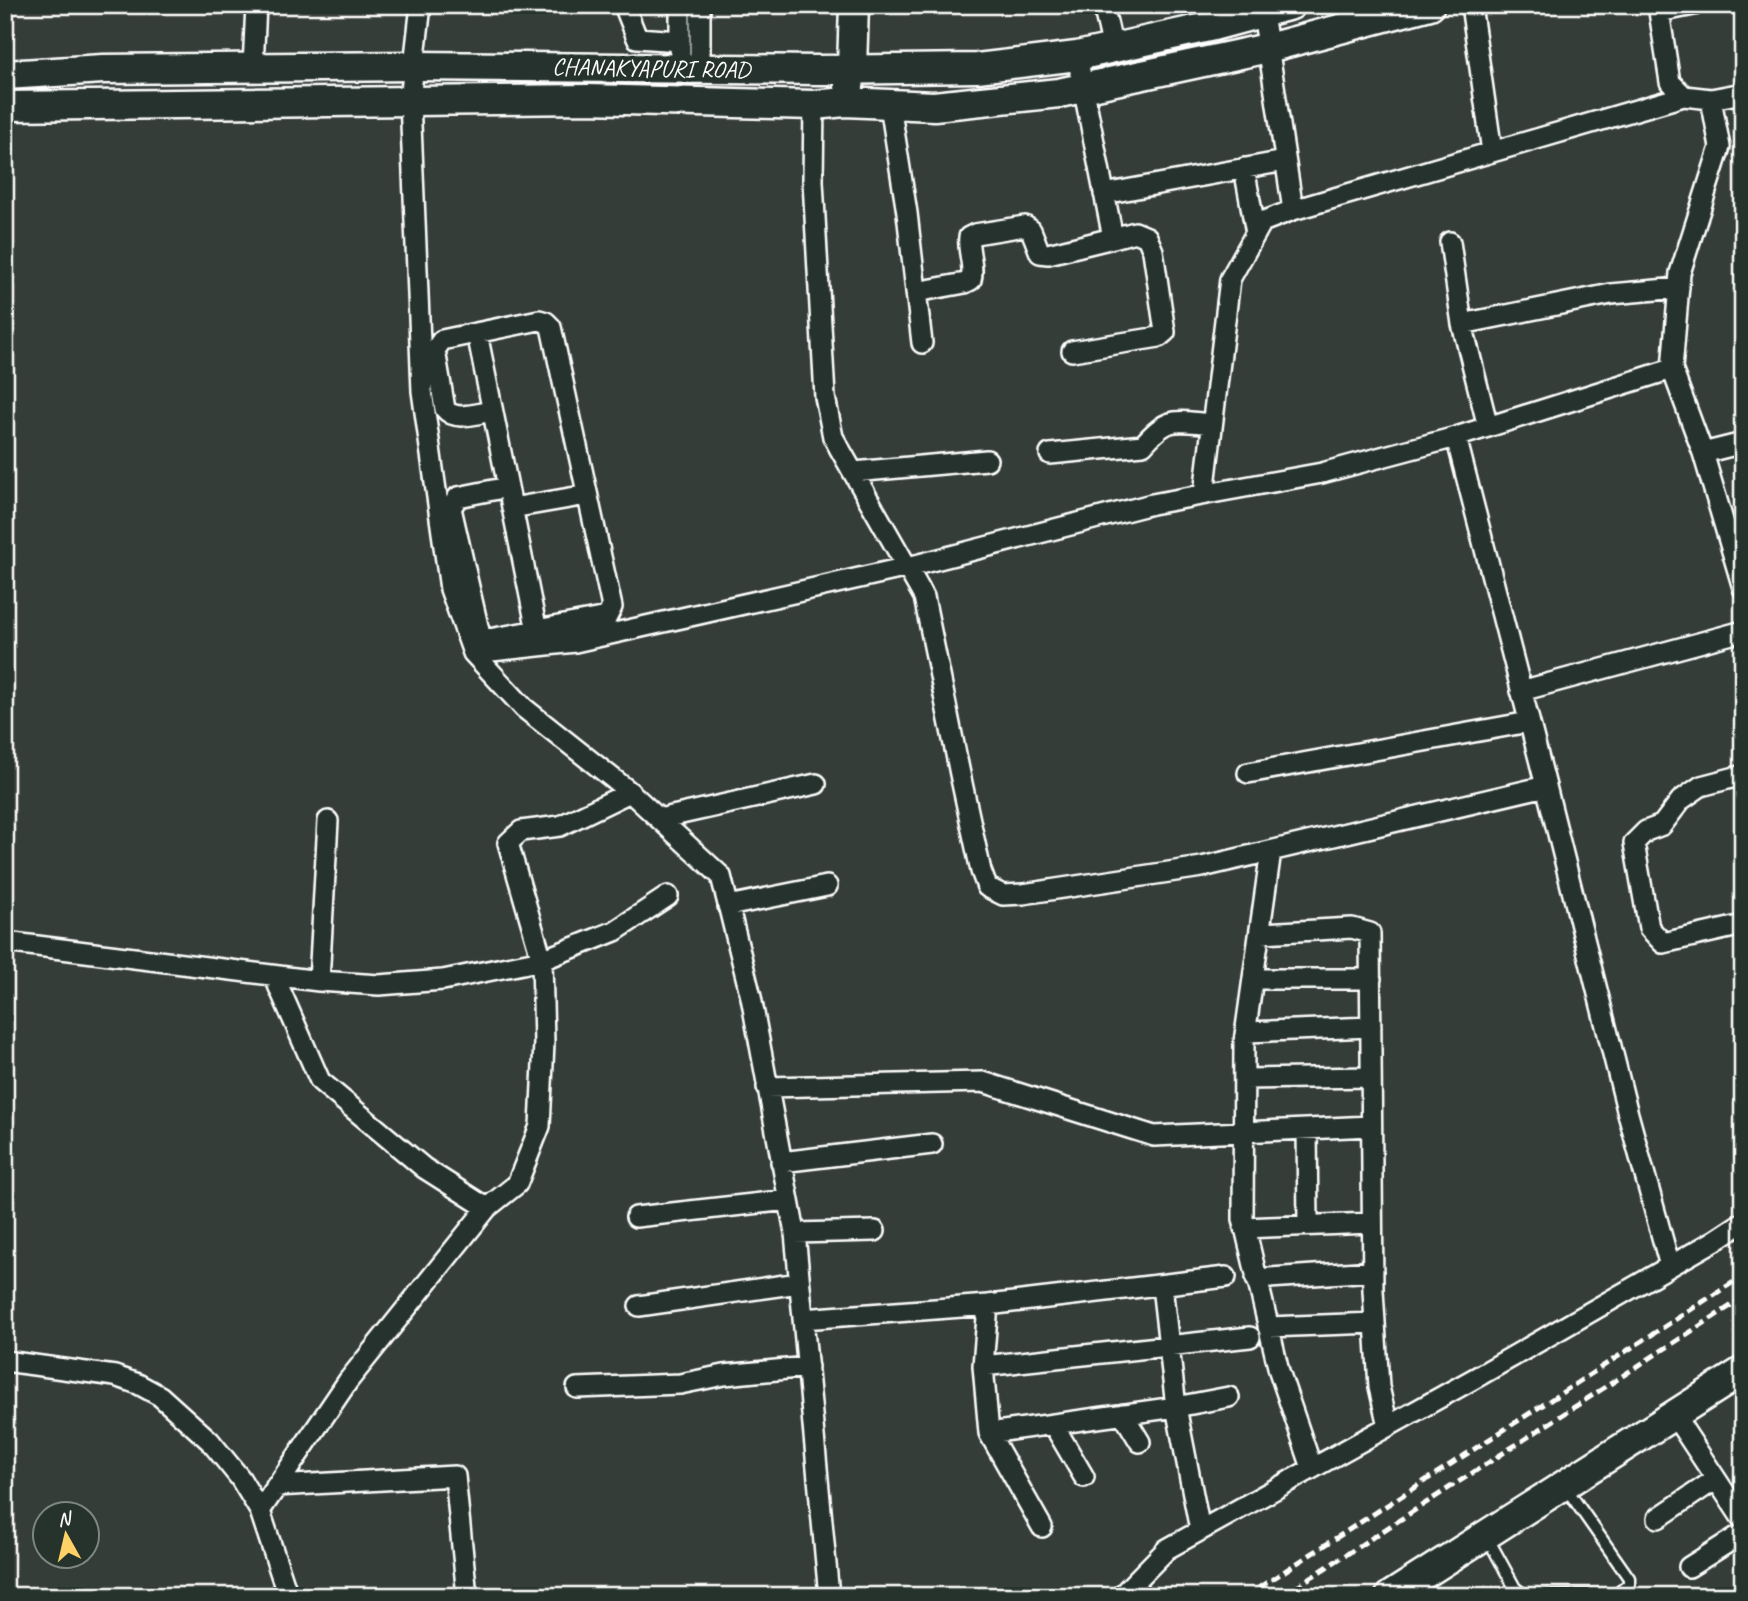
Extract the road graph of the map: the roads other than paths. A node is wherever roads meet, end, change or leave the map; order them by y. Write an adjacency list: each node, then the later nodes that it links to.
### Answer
1 (257, 5): 19 (street)
2 (421, 5): 18 (street)
3 (624, 5): 17 (street)
4 (680, 5): 17 (street)
5 (699, 5): 17 (street)
6 (855, 5): 20 (street)
7 (1103, 5): 14 (street)
8 (1291, 5): 13 (street, CHANAKYAPURI ROAD)
9 (1430, 5): 15 (street)
10 (1471, 5): 31 (street)
11 (1694, 5): 12 (street)
12 (1658, 9): 24 (street)
13 (1263, 13): 14 (street, CHANAKYAPURI ROAD); 15 (street)
14 (1112, 48): 16 (street, CHANAKYAPURI ROAD)
15 (1268, 48): 22 (street); 32 (street)
16 (1077, 56): 20 (street, CHANAKYAPURI ROAD); 22 (street)
17 (687, 59): 18 (street, CHANAKYAPURI ROAD); 20 (street, CHANAKYAPURI ROAD)
18 (415, 66): 19 (street, CHANAKYAPURI ROAD); 26 (street)
19 (253, 67): 21 (street, CHANAKYAPURI ROAD)
20 (852, 68): 27 (street)
21 (5, 75)
22 (1083, 88): 29 (street); 34 (street)
23 (1743, 93): 25 (street)
24 (1684, 96): 25 (street); 31 (street)
25 (1711, 99): 39 (street)
26 (410, 100): 28 (street); 30 (street); 63 (street)
27 (845, 102): 28 (street); 29 (street)
28 (814, 105): 54 (street)
29 (890, 105): 40 (street)
30 (5, 106)
31 (1492, 152): 35 (street)
32 (1285, 161): 33 (street); 35 (street)
33 (1244, 168): 34 (street); 36 (street)
34 (1104, 194): 37 (street)
35 (1293, 210): 36 (street)
36 (1256, 233): 47 (street)
37 (1113, 238): 40 (street); 44 (street)
38 (1450, 242): 41 (street)
39 (1679, 288): 41 (street); 45 (street)
40 (916, 292): 43 (street)
41 (1462, 324): 48 (street)
42 (477, 333): 46 (street); 46 (street); 57 (street)
43 (922, 343)
44 (1072, 351)
45 (1672, 369): 48 (street); 51 (street)
46 (492, 411): 55 (street)
47 (1212, 425): 52 (street); 56 (street)
48 (1488, 427): 49 (street)
49 (1456, 437): 56 (street); 64 (street)
50 (1743, 443): 51 (street)
51 (1703, 453): 60 (street)
52 (1050, 454)
53 (988, 460): 54 (street)
54 (854, 472): 59 (street)
55 (508, 487): 58 (street); 62 (street)
56 (1204, 494): 59 (street)
57 (587, 495): 58 (street); 62 (street)
58 (512, 509): 62 (street)
59 (908, 567): 62 (street); 73 (street)
60 (1743, 587)
61 (1743, 631): 64 (street)
62 (538, 638): 63 (street)
63 (473, 653): 70 (street)
64 (1521, 691): 65 (street)
65 (1530, 722): 66 (street); 69 (street)
66 (1248, 773)
67 (1743, 775): 77 (street)
68 (816, 785): 71 (street)
69 (1546, 786): 73 (street); 104 (street)
70 (630, 792): 71 (street); 80 (street)
71 (659, 819): 76 (street)
72 (328, 821): 84 (street)
73 (1271, 851): 78 (street)
74 (827, 886): 76 (street)
75 (668, 896): 80 (street)
76 (728, 906): 89 (street)
77 (1743, 925)
78 (1261, 933): 82 (street); 83 (street)
79 (5, 942): 81 (street)
80 (542, 960): 84 (street); 96 (street)
81 (274, 976): 84 (street); 96 (street)
82 (1254, 979): 83 (street); 86 (street)
83 (1371, 979): 85 (street)
84 (319, 982)
85 (1371, 1027): 86 (street); 87 (street)
86 (1246, 1032): 88 (street)
87 (1371, 1077): 88 (street); 90 (street)
88 (1244, 1079): 92 (street)
89 (767, 1087): 92 (street); 94 (street)
90 (1371, 1126): 91 (street); 99 (street)
91 (1307, 1129): 92 (street); 100 (street)
92 (1243, 1132): 101 (street)
93 (932, 1144): 94 (street)
94 (781, 1162): 95 (street)
95 (788, 1200): 97 (street); 103 (street)
96 (487, 1208): 134 (street)
97 (636, 1217)
98 (1743, 1222): 104 (street)
99 (1372, 1223): 100 (street); 105 (street)
100 (1308, 1225): 101 (street)
101 (1244, 1228): 107 (street)
102 (875, 1231): 103 (street)
103 (794, 1233): 108 (street)
104 (1670, 1266): 127 (street)
105 (1373, 1271): 107 (street); 113 (street)
106 (1226, 1277): 109 (street)
107 (1256, 1279): 114 (street)
108 (799, 1283): 110 (street); 112 (street)
109 (1162, 1286): 111 (street); 116 (street)
110 (639, 1306)
111 (988, 1306): 112 (street); 118 (street)
112 (803, 1319): 119 (street)
113 (1375, 1323): 114 (street); 127 (street)
114 (1268, 1327): 130 (street)
115 (1250, 1337): 116 (street)
116 (1170, 1346): 118 (street); 123 (street)
117 (5, 1361): 135 (street)
118 (983, 1366): 128 (street)
119 (808, 1367): 121 (street); 145 (street)
120 (1743, 1371): 125 (street)
121 (577, 1388)
122 (1229, 1397): 123 (street)
123 (1176, 1407): 124 (street); 139 (street)
124 (1124, 1415): 126 (street); 129 (street)
125 (1674, 1415): 132 (street); 133 (street)
126 (1053, 1424): 128 (street); 131 (street)
127 (1388, 1426): 130 (street)
128 (989, 1433): 138 (street)
129 (1140, 1441)
130 (1312, 1468): 139 (street)
131 (1084, 1476)
132 (1716, 1479): 136 (street); 137 (street)
133 (1563, 1485): 141 (street); 141 (lane)
134 (276, 1486): 135 (street); 144 (street)
135 (260, 1511): 143 (street)
136 (1740, 1511)
137 (1658, 1518)
138 (1042, 1527)
139 (1200, 1530): 146 (street)
140 (1743, 1533): 142 (street)
141 (1486, 1535): 147 (street)
142 (1689, 1567)
143 (288, 1596)
144 (467, 1596)
145 (829, 1596)
146 (1121, 1596)
147 (1390, 1596)

